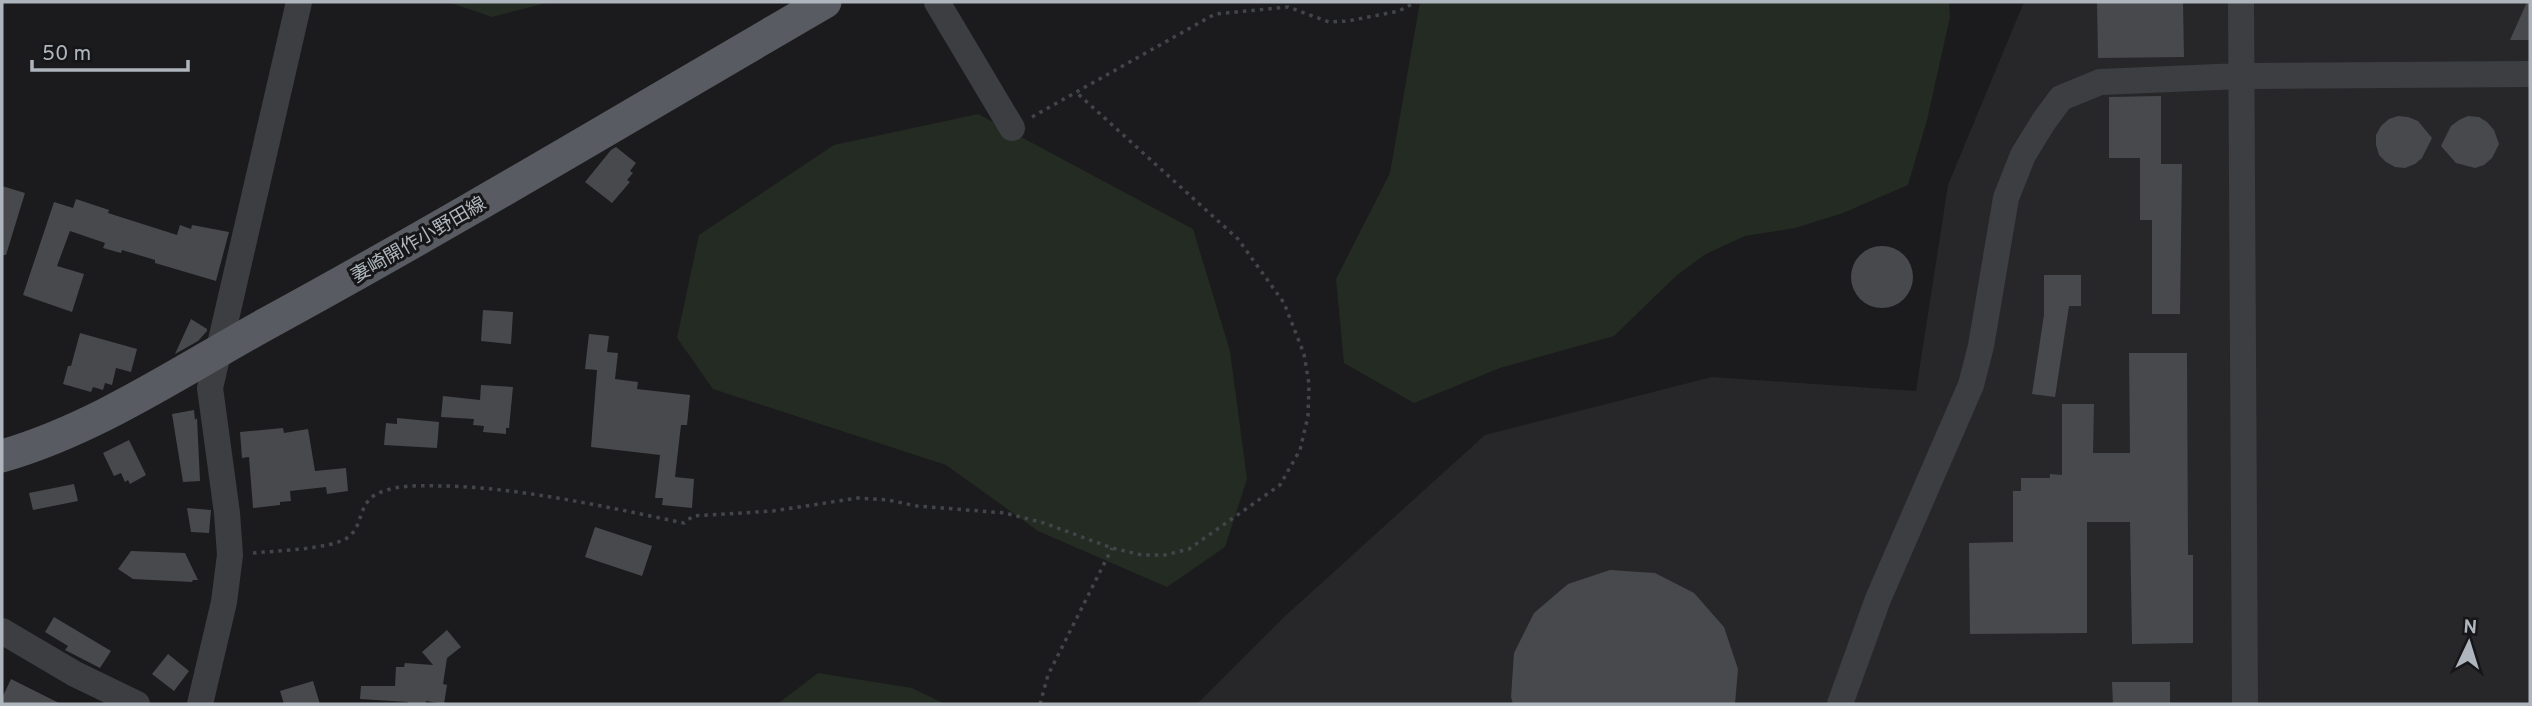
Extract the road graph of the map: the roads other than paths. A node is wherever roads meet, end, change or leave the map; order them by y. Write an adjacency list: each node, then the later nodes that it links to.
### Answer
1 (299, 2): 8 (street)
2 (825, 2): 8 (main road, 妻崎開作小野田線)
3 (937, 2): 7 (street)
4 (2241, 2): 6 (street)
5 (2530, 74): 6 (street)
6 (2241, 76): 13 (street); 14 (street)
7 (1012, 128)
8 (219, 350): 9 (main road, 妻崎開作小野田線); 12 (street)
9 (2, 456)
10 (2, 631): 11 (street)
11 (137, 704)
12 (200, 704)
13 (1840, 704)
14 (2245, 704)

